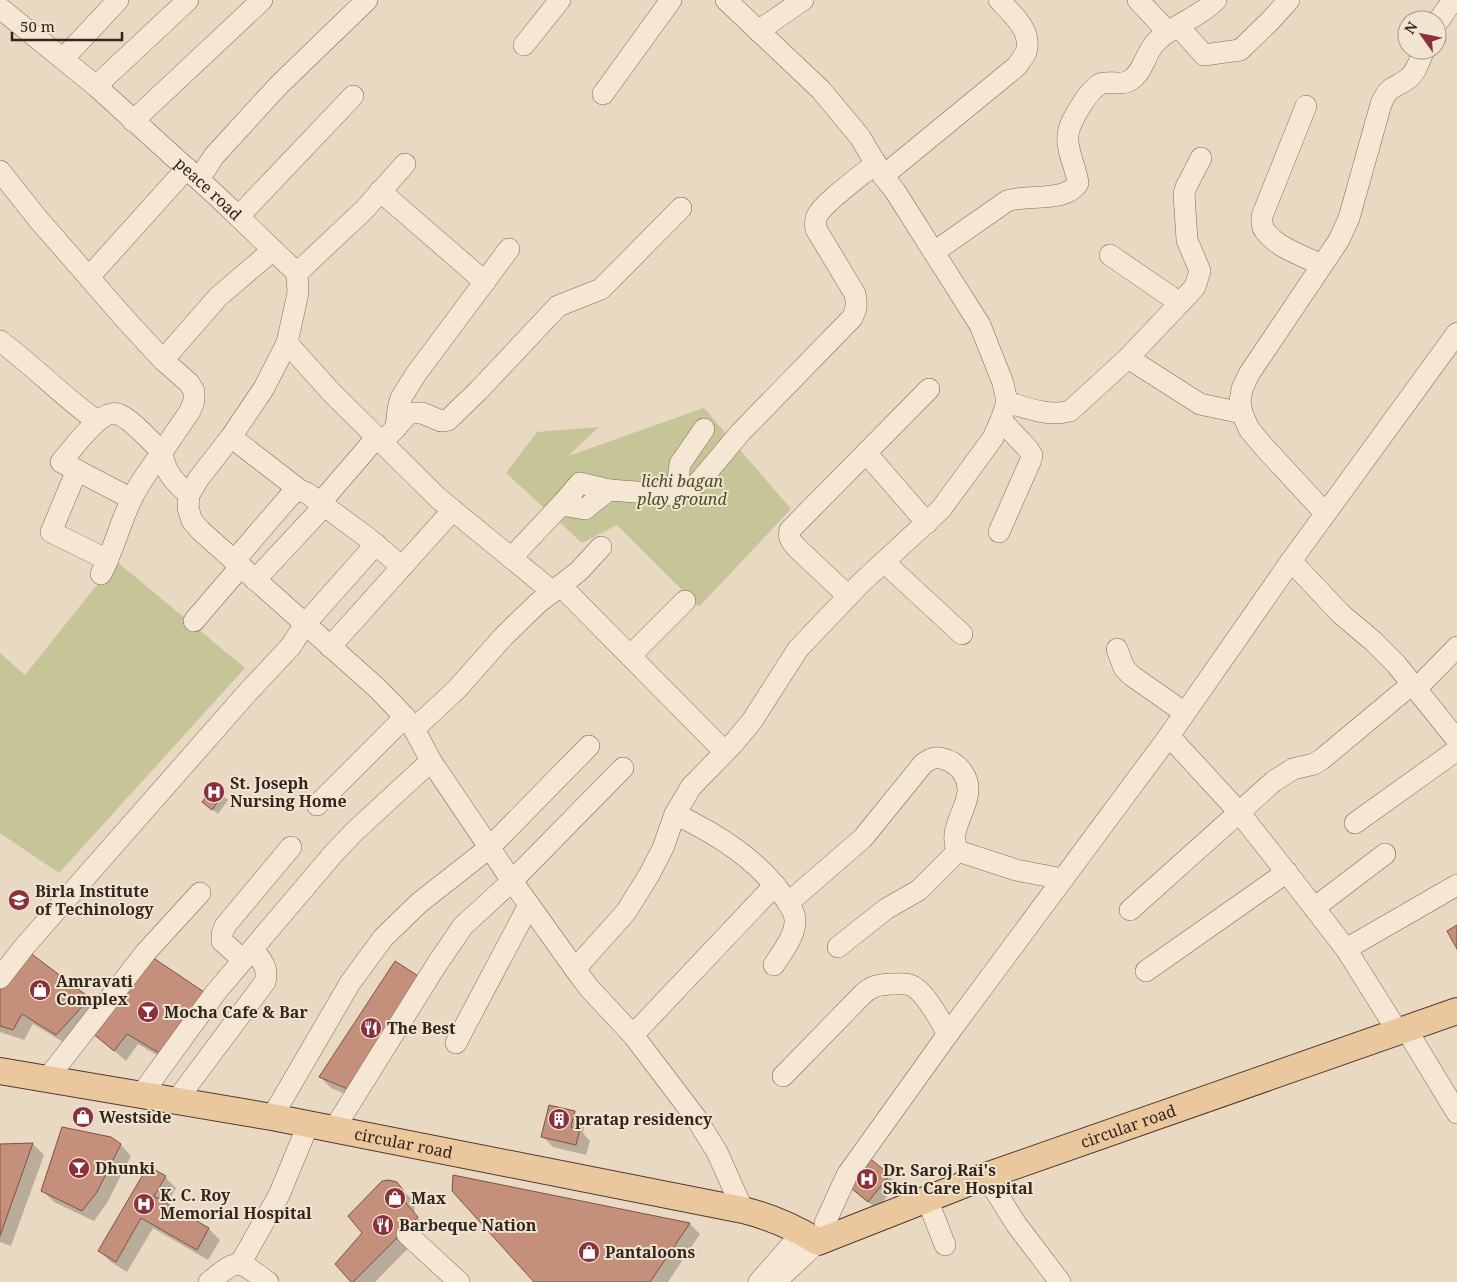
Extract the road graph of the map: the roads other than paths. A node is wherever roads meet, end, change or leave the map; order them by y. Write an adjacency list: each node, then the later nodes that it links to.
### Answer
1 (118, 0): 17 (street)
2 (188, 0): 19 (street)
3 (262, 0): 23 (street)
4 (367, 0): 28 (street)
5 (560, 0): 16 (street)
6 (671, 0): 20 (street)
7 (726, 0): 15 (street)
8 (804, 0): 15 (street)
9 (999, 0): 26 (street)
10 (1138, 0): 14 (street)
11 (1216, 0): 14 (street)
12 (1289, 0): 14 (street)
13 (0, 8): 17 (street, peace road)
14 (1173, 29): 34 (street)
15 (758, 31): 26 (street)
16 (524, 45)
17 (63, 59): 19 (street, peace road)
18 (1419, 60): 36 (street)
19 (96, 86): 23 (street, peace road)
20 (603, 94)
21 (353, 96): 31 (street)
22 (1306, 106): 36 (street)
23 (133, 121): 28 (street, peace road)
24 (1201, 158): 40 (street)
25 (405, 164): 29 (street)
26 (879, 170): 34 (street); 58 (street)
27 (0, 172): 38 (street)
28 (193, 173): 31 (street, peace road); 38 (street)
29 (380, 191): 37 (street); 39 (street)
30 (681, 208): 51 (street)
31 (239, 216): 33 (street, peace road)
32 (509, 249): 39 (street)
33 (273, 250): 37 (street, peace road); 45 (street)
34 (934, 252): 47 (street)
35 (1110, 255): 40 (street)
36 (1322, 265): 48 (street)
37 (297, 274): 43 (street)
38 (89, 277): 45 (street)
39 (485, 282): 51 (street)
40 (1180, 303): 44 (street)
41 (1457, 332): 62 (street)
42 (0, 341): 49 (street)
43 (287, 343): 51 (street); 52 (street)
44 (1128, 358): 47 (street); 48 (street)
45 (163, 360): 53 (street)
46 (929, 389): 54 (street)
47 (1004, 411): 63 (street); 64 (street)
48 (1242, 413): 62 (street)
49 (97, 421): 53 (street); 55 (street)
50 (704, 429): 58 (street)
51 (385, 436): 60 (street); 61 (street)
52 (231, 437): 56 (street); 57 (street)
53 (162, 452): 57 (street); 59 (street)
54 (866, 453): 63 (street); 73 (street)
55 (76, 470): 59 (street); 59 (street)
56 (301, 491): 60 (street); 71 (street)
57 (189, 495): 71 (street)
58 (676, 495): 67 (street)
59 (132, 499)
60 (323, 504): 65 (street); 71 (street)
61 (453, 510): 67 (street); 70 (street)
62 (1325, 513): 68 (street)
63 (927, 523): 69 (street)
64 (999, 532)
65 (376, 544): 70 (street); 76 (street)
66 (601, 547): 72 (street)
67 (511, 558): 72 (street)
68 (1290, 561): 82 (street); 83 (street)
69 (884, 562): 73 (street); 77 (street)
70 (402, 567): 78 (street)
71 (243, 569): 75 (street); 76 (street)
72 (557, 589): 81 (street); 84 (street)
73 (848, 596): 89 (street)
74 (685, 602): 81 (street)
75 (194, 621)
76 (304, 624): 78 (street); 118 (street)
77 (962, 634)
78 (330, 647): 84 (street)
79 (1457, 647): 82 (street)
80 (1117, 649): 83 (street)
81 (630, 656): 89 (street)
82 (1414, 687): 86 (street); 93 (street)
83 (1185, 713): 85 (street)
84 (410, 723): 90 (street); 92 (street)
85 (1169, 736): 93 (street); 102 (street)
86 (1457, 740)
87 (589, 746): 97 (street)
88 (1457, 750): 95 (street)
89 (725, 752): 94 (street)
90 (431, 762): 97 (street); 113 (street)
91 (623, 768): 103 (street)
92 (317, 806)
93 (1238, 811): 101 (street); 110 (street)
94 (675, 814): 105 (street); 116 (street)
95 (1355, 823)
96 (291, 847): 113 (street)
97 (490, 848): 103 (street); 131 (street)
98 (958, 851): 102 (street); 107 (street); 111 (street)
99 (1385, 854): 109 (street)
100 (80, 870): 115 (street)
101 (1287, 872): 109 (street); 117 (street)
102 (1063, 879): 122 (street)
103 (512, 881): 108 (street); 133 (street)
104 (1457, 884): 112 (street)
105 (775, 885): 107 (street); 123 (street)
106 (200, 893): 127 (street)
107 (788, 903): 114 (street)
108 (529, 905): 116 (street); 124 (street)
109 (1314, 908): 112 (street)
110 (1130, 910)
111 (838, 947)
112 (1346, 949): 121 (street)
113 (248, 955): 128 (street); 129 (street)
114 (774, 965)
115 (0, 969)
116 (575, 969): 123 (street)
117 (1146, 971)
118 (0, 978)
119 (1457, 993): 121 (main road, circular road)
120 (1457, 1011): 121 (main road, circular road)
121 (1398, 1026): 130 (street); 134 (main road, circular road); 137 (main road, circular road)
122 (948, 1034): 126 (street); 137 (street)
123 (633, 1035): 136 (street)
124 (456, 1043)
125 (0, 1071): 127 (main road, circular road)
126 (783, 1076)
127 (47, 1079): 128 (main road, circular road)
128 (141, 1095): 129 (main road, circular road)
129 (176, 1101): 131 (main road, circular road)
130 (1457, 1113)
131 (272, 1118): 132 (main road, circular road)
132 (308, 1125): 133 (main road, circular road); 140 (street)
133 (334, 1129): 136 (main road, circular road)
134 (986, 1176): 135 (main road, circular road); 146 (street)
135 (927, 1199): 137 (main road, circular road); 139 (street)
136 (743, 1210): 137 (main road, circular road)
137 (815, 1232): 144 (street); 145 (street)
138 (407, 1234): 143 (street)
139 (945, 1245)
140 (240, 1264): 141 (street); 142 (street)
141 (209, 1282)
142 (268, 1282)
143 (459, 1282)
144 (758, 1282)
145 (775, 1282)
146 (1059, 1282)

